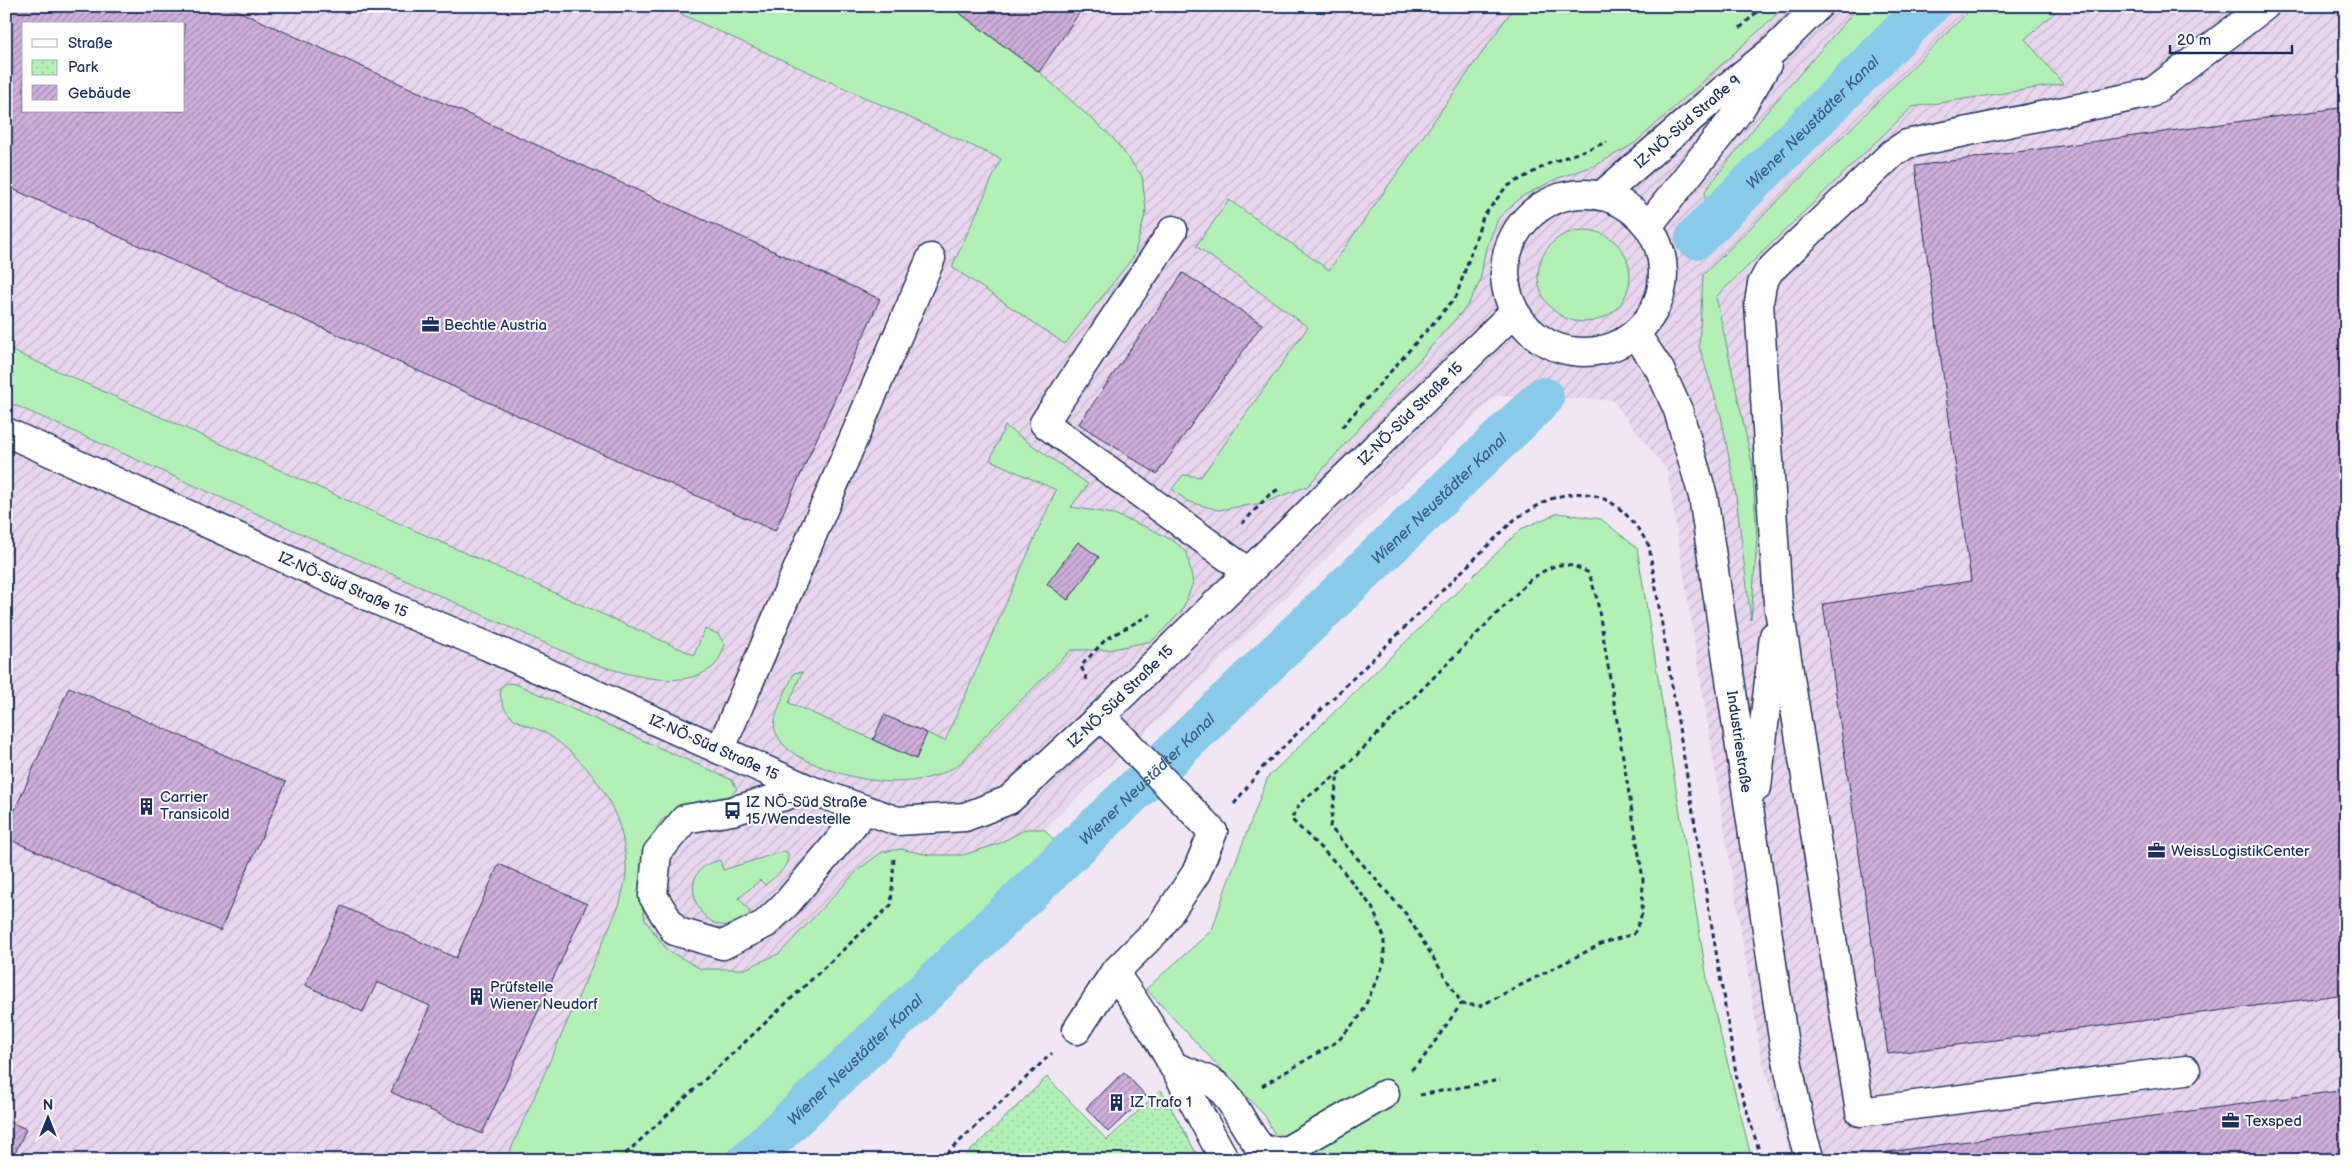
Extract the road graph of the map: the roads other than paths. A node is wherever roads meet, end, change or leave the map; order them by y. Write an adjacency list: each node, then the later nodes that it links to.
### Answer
1 (1818, 6): 3 (street, IZ-NÖ-Süd Straße 9)
2 (2265, 6): 12 (street)
3 (1775, 50): 4 (street, IZ-NÖ-Süd Straße 9); 5 (street, IZ-NÖ-Süd Straße 9)
4 (1601, 196): 5 (street); 8 (street)
5 (1648, 226): 9 (street)
6 (1173, 230): 11 (street)
7 (931, 258): 14 (street)
8 (1514, 312): 9 (street); 11 (street, IZ-NÖ-Süd Straße 15)
9 (1636, 334): 17 (street, Industriestraße)
10 (6, 432): 14 (street, IZ-NÖ-Süd Straße 15)
11 (1248, 572): 13 (street, IZ-NÖ-Süd Straße 15)
12 (1778, 603): 17 (street); 21 (street)
13 (1101, 716): 16 (street, IZ-NÖ-Süd Straße 15); 18 (street)
14 (720, 750): 15 (street, IZ-NÖ-Süd Straße 15)
15 (808, 789): 16 (street, IZ-NÖ-Süd Straße 15); 16 (street)
16 (865, 810)
17 (1752, 824): 24 (street, Industriestraße)
18 (1114, 973): 19 (street); 20 (street)
19 (1077, 1030)
20 (1173, 1066): 22 (street); 23 (street)
21 (2186, 1070)
22 (1385, 1094)
23 (1225, 1160)
24 (1810, 1160)

